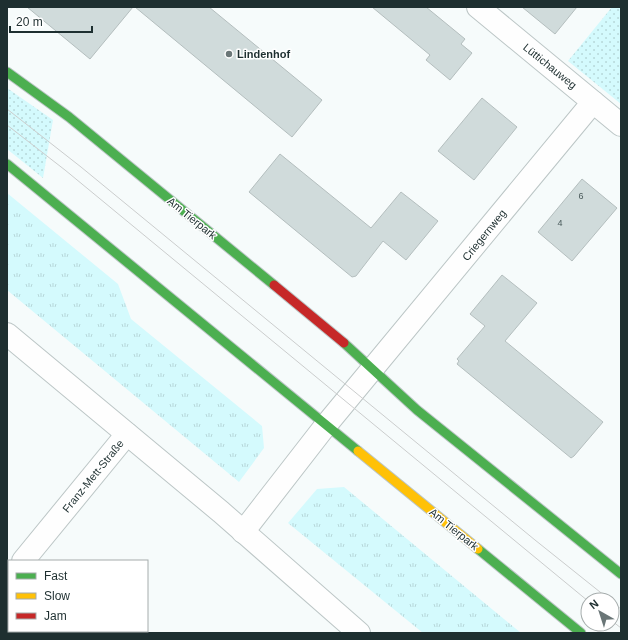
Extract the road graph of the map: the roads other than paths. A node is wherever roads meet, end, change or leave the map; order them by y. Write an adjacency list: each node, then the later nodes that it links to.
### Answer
1 (478, 7): 3 (street, Lüttichauweg)
2 (7, 72): 7 (main road, Am Tierpark)
3 (593, 102): 4 (street, Lüttichauweg); 7 (street, Criegernweg)
4 (621, 125)
5 (7, 164): 8 (main road, Am Tierpark)
6 (7, 334): 9 (street)
7 (374, 369): 8 (street); 12 (main road, Am Tierpark)
8 (326, 425): 10 (street); 14 (main road, Am Tierpark)
9 (127, 434): 10 (street, Franz-Mett-Straße); 11 (street, Franz-Mett-Straße)
10 (243, 532): 13 (street, Franz-Mett-Straße)
11 (24, 560)
12 (621, 574)
13 (359, 633)
14 (581, 633)

